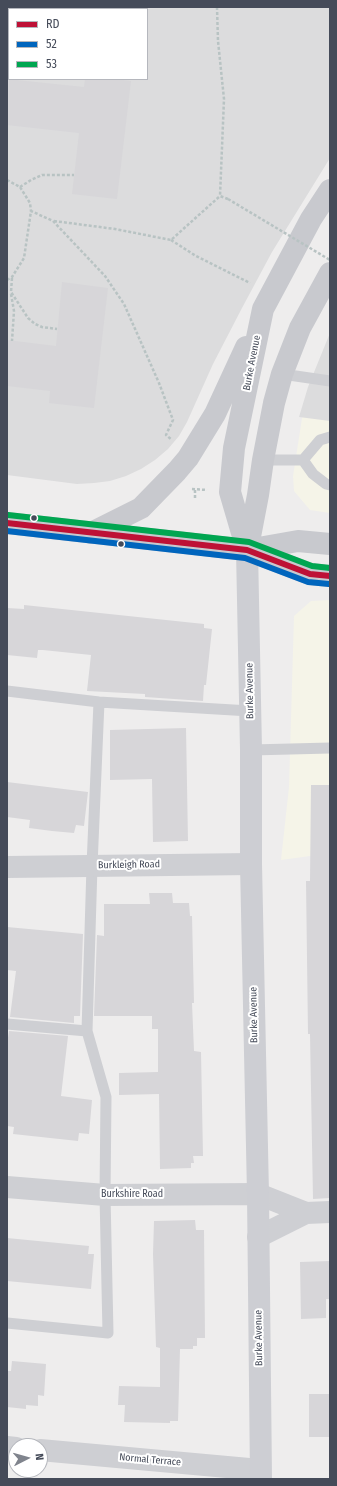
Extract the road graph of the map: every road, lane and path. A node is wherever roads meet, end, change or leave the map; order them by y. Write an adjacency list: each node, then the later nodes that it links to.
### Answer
1 (216, 7): 6 (path)
2 (74, 175): 4 (path)
3 (7, 180): 4 (path)
4 (20, 188): 7 (path)
5 (330, 190): 16 (main road, Burke Avenue)
6 (220, 196): 9 (path); 10 (path, bridge)
7 (31, 211): 8 (path); 12 (path)
8 (53, 221): 9 (path); 21 (path)
9 (171, 240): 14 (path)
10 (330, 260)
11 (330, 273): 19 (main road, Burke Avenue)
12 (12, 277): 13 (path); 15 (path)
13 (7, 280)
14 (251, 283)
15 (11, 292): 17 (path); 18 (path)
16 (263, 309): 29 (main road); 31 (main road, Burke Avenue)
17 (57, 329)
18 (12, 341)
19 (282, 374): 20 (lane); 23 (main road, Burke Avenue)
20 (330, 381)
21 (166, 436)
22 (330, 437): 24 (lane)
23 (262, 460): 24 (lane); 31 (main road, Burke Avenue)
24 (303, 460): 25 (lane)
25 (330, 485)
26 (209, 490): 27 (path)
27 (196, 500)
28 (7, 523): 29 (main road)
29 (91, 533): 31 (main road)
30 (330, 544): 31 (main road)
31 (248, 550): 32 (main road); 35 (street, Burke Avenue)
32 (330, 576)
33 (7, 691): 34 (lane)
34 (99, 702): 35 (lane); 39 (lane)
35 (250, 711): 37 (street, Burke Avenue)
36 (330, 748): 37 (lane)
37 (251, 750): 38 (street, Burke Avenue)
38 (251, 864): 39 (street, Burkleigh Road); 44 (street, Burke Avenue)
39 (92, 866): 40 (street, Burkleigh Road); 42 (lane)
40 (7, 867)
41 (7, 1024): 42 (lane)
42 (87, 1031): 45 (lane)
43 (7, 1187): 45 (street, Burkshire Road)
44 (258, 1194): 45 (street, Burkshire Road); 47 (street); 48 (street, Burke Avenue)
45 (105, 1195): 49 (lane)
46 (330, 1212): 47 (street)
47 (306, 1213): 48 (street)
48 (258, 1237): 51 (street, Burke Avenue)
49 (7, 1323)
50 (48, 1451): 51 (street, Normal Terrace)
51 (260, 1475)

